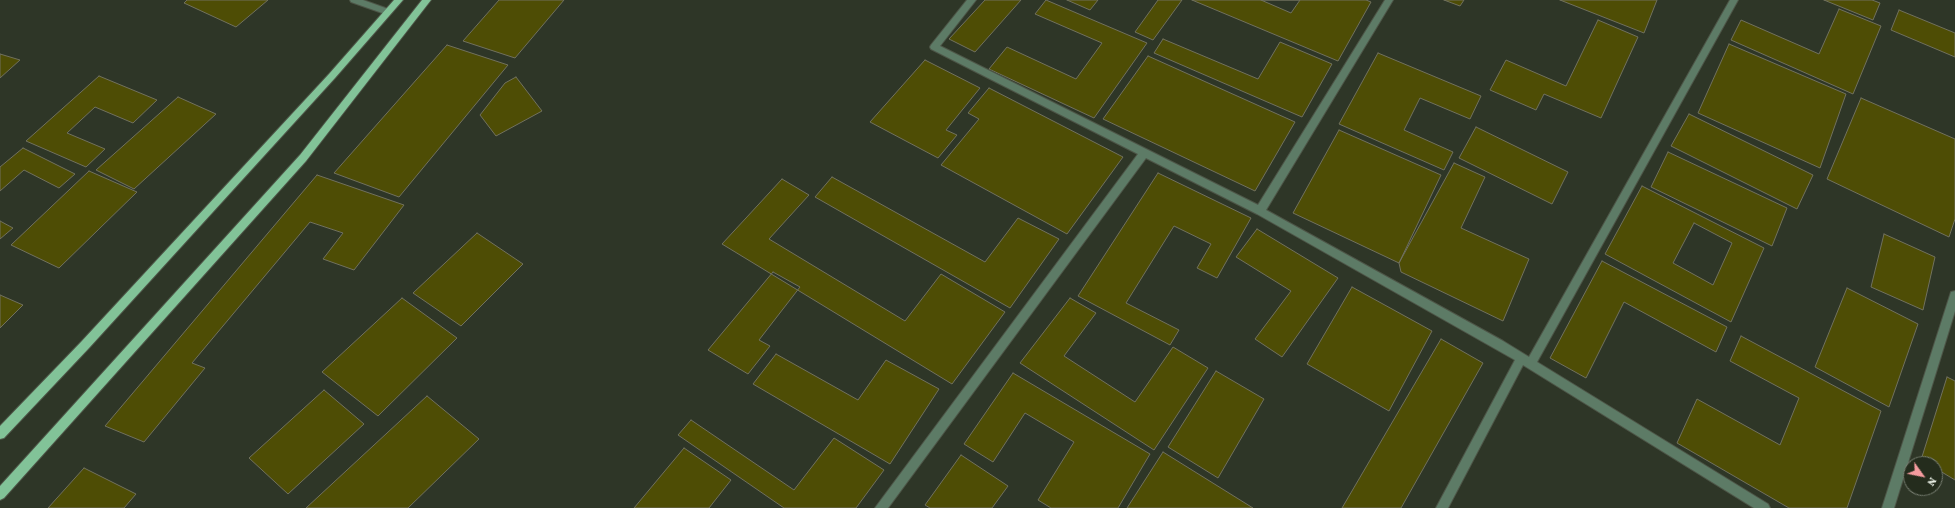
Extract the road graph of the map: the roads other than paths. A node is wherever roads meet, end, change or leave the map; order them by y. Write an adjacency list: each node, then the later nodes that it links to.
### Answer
1 (354, 0): 7 (street)
2 (399, 0): 7 (main road)
3 (427, 0): 13 (main road)
4 (972, 0): 8 (street)
5 (1389, 0): 9 (street)
6 (1734, 0): 11 (street)
7 (388, 12): 12 (main road)
8 (1143, 154): 9 (street); 14 (street)
9 (1260, 211): 11 (street)
10 (1955, 295): 17 (street)
11 (1527, 360): 15 (street); 16 (street)
12 (0, 434)
13 (0, 494)
14 (881, 508)
15 (1442, 508)
16 (1764, 508)
17 (1888, 508)

